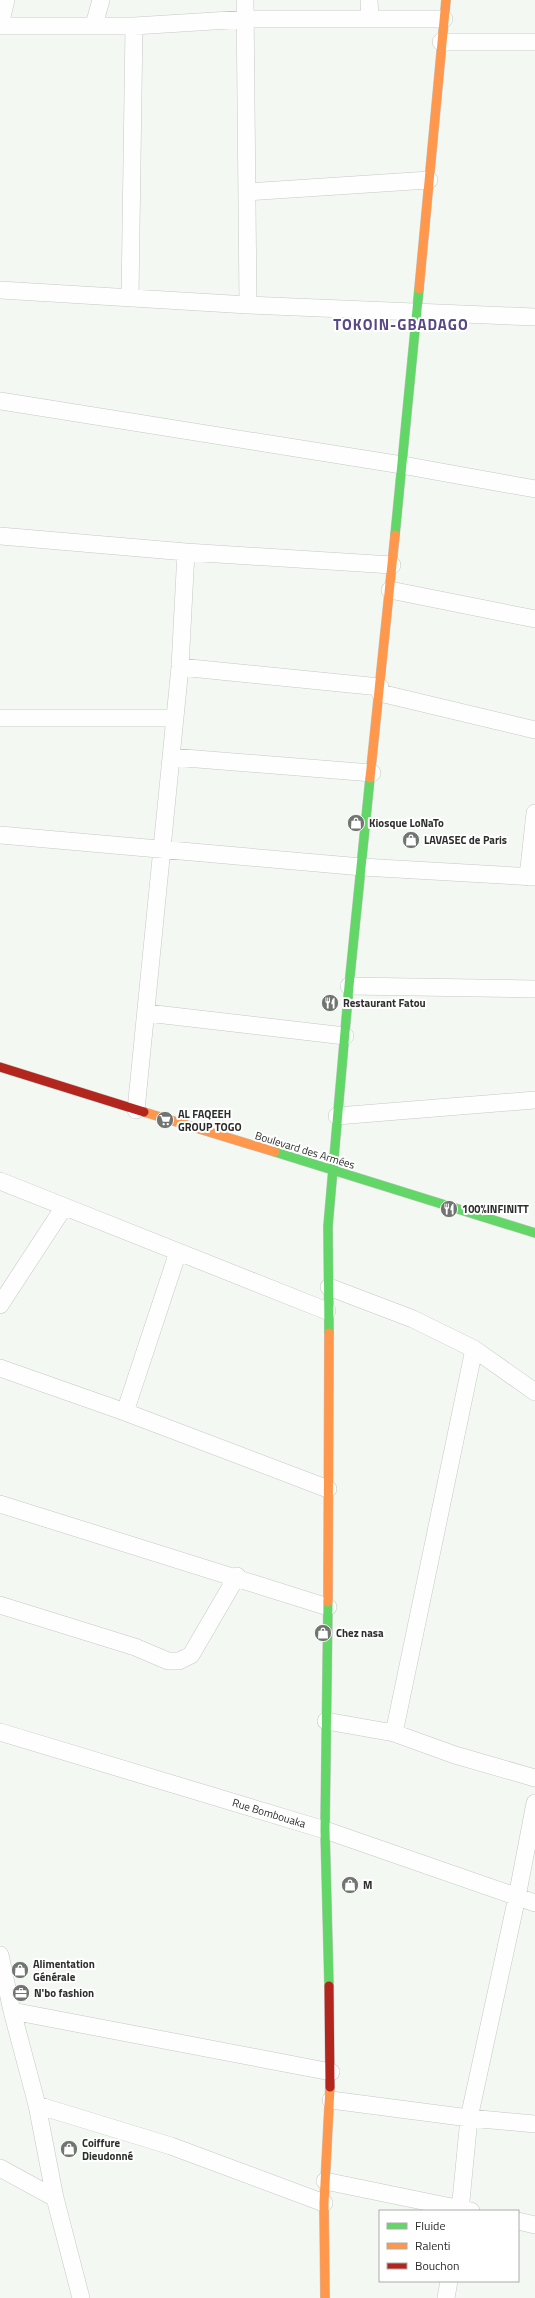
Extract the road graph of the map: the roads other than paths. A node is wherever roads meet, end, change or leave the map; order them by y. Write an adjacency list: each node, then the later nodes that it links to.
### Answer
1 (6, 0): 9 (street)
2 (101, 0): 10 (street)
3 (245, 0): 7 (street)
4 (369, 0): 6 (street)
5 (446, 0): 8 (street)
6 (370, 18): 7 (street); 8 (street)
7 (246, 19): 11 (street); 15 (street)
8 (444, 19): 12 (street)
9 (0, 25): 10 (street)
10 (94, 26): 11 (street)
11 (134, 26): 17 (street)
12 (441, 42): 13 (street); 14 (street)
13 (535, 42)
14 (429, 180): 15 (street); 19 (street)
15 (247, 192): 18 (street)
16 (0, 290): 17 (street)
17 (130, 297): 18 (street)
18 (248, 305): 19 (street)
19 (417, 311): 20 (street); 22 (street)
20 (535, 317)
21 (0, 401): 22 (street)
22 (402, 465): 23 (street); 26 (street)
23 (535, 490)
24 (0, 536): 25 (street)
25 (186, 552): 26 (street); 29 (street)
26 (392, 565): 27 (street)
27 (390, 590): 28 (street); 30 (street)
28 (535, 619)
29 (180, 667): 30 (street); 32 (street)
30 (380, 690): 33 (street); 35 (street)
31 (0, 718): 32 (street)
32 (175, 718): 34 (street)
33 (535, 730)
34 (172, 757): 35 (street); 38 (street)
35 (372, 773): 39 (street)
36 (535, 813): 40 (street)
37 (0, 835): 38 (street)
38 (161, 850): 39 (street); 43 (street)
39 (362, 867): 40 (street); 41 (street)
40 (531, 877)
41 (349, 986): 42 (street); 44 (street)
42 (535, 989)
43 (147, 1013): 44 (street); 47 (street)
44 (345, 1036): 48 (street)
45 (0, 1067): 47 (street, Boulevard des Armées)
46 (535, 1100): 48 (street)
47 (136, 1110): 49 (street, Boulevard des Armées)
48 (338, 1116): 49 (street)
49 (333, 1171): 52 (street, Boulevard des Armées); 54 (street)
50 (0, 1181): 51 (street)
51 (64, 1207): 53 (street); 55 (street)
52 (535, 1233)
53 (178, 1252): 56 (street); 60 (street)
54 (329, 1287): 56 (street); 57 (street)
55 (0, 1305)
56 (327, 1312): 61 (street)
57 (474, 1349): 59 (street); 68 (street)
58 (0, 1368): 60 (street)
59 (535, 1392)
60 (125, 1412): 61 (street)
61 (328, 1489): 65 (street)
62 (0, 1504): 63 (street)
63 (237, 1576): 64 (street); 65 (street)
64 (0, 1605)
65 (328, 1607): 66 (street)
66 (326, 1721): 68 (street); 71 (street)
67 (0, 1732): 71 (street, Rue Bombouaka)
68 (394, 1733): 69 (street)
69 (535, 1778)
70 (535, 1803): 72 (street)
71 (325, 1830): 72 (street, Rue Bombouaka); 77 (street)
72 (517, 1897): 73 (street, Rue Bombouaka); 80 (street)
73 (535, 1903)
74 (0, 1955): 75 (street)
75 (3, 1986): 76 (street)
76 (12, 2011): 77 (street); 79 (street)
77 (331, 2072): 78 (street)
78 (331, 2100): 80 (street); 83 (street)
79 (37, 2105): 84 (street); 85 (street)
80 (469, 2118): 81 (street); 86 (street)
81 (535, 2124)
82 (0, 2168): 84 (street)
83 (325, 2181): 85 (street); 86 (street)
84 (55, 2198): 90 (street)
85 (324, 2203): 91 (street)
86 (464, 2210)
87 (519, 2221): 88 (street)
88 (535, 2225)
89 (449, 2282): 92 (street)
90 (81, 2298)
91 (325, 2298)
92 (446, 2298)

